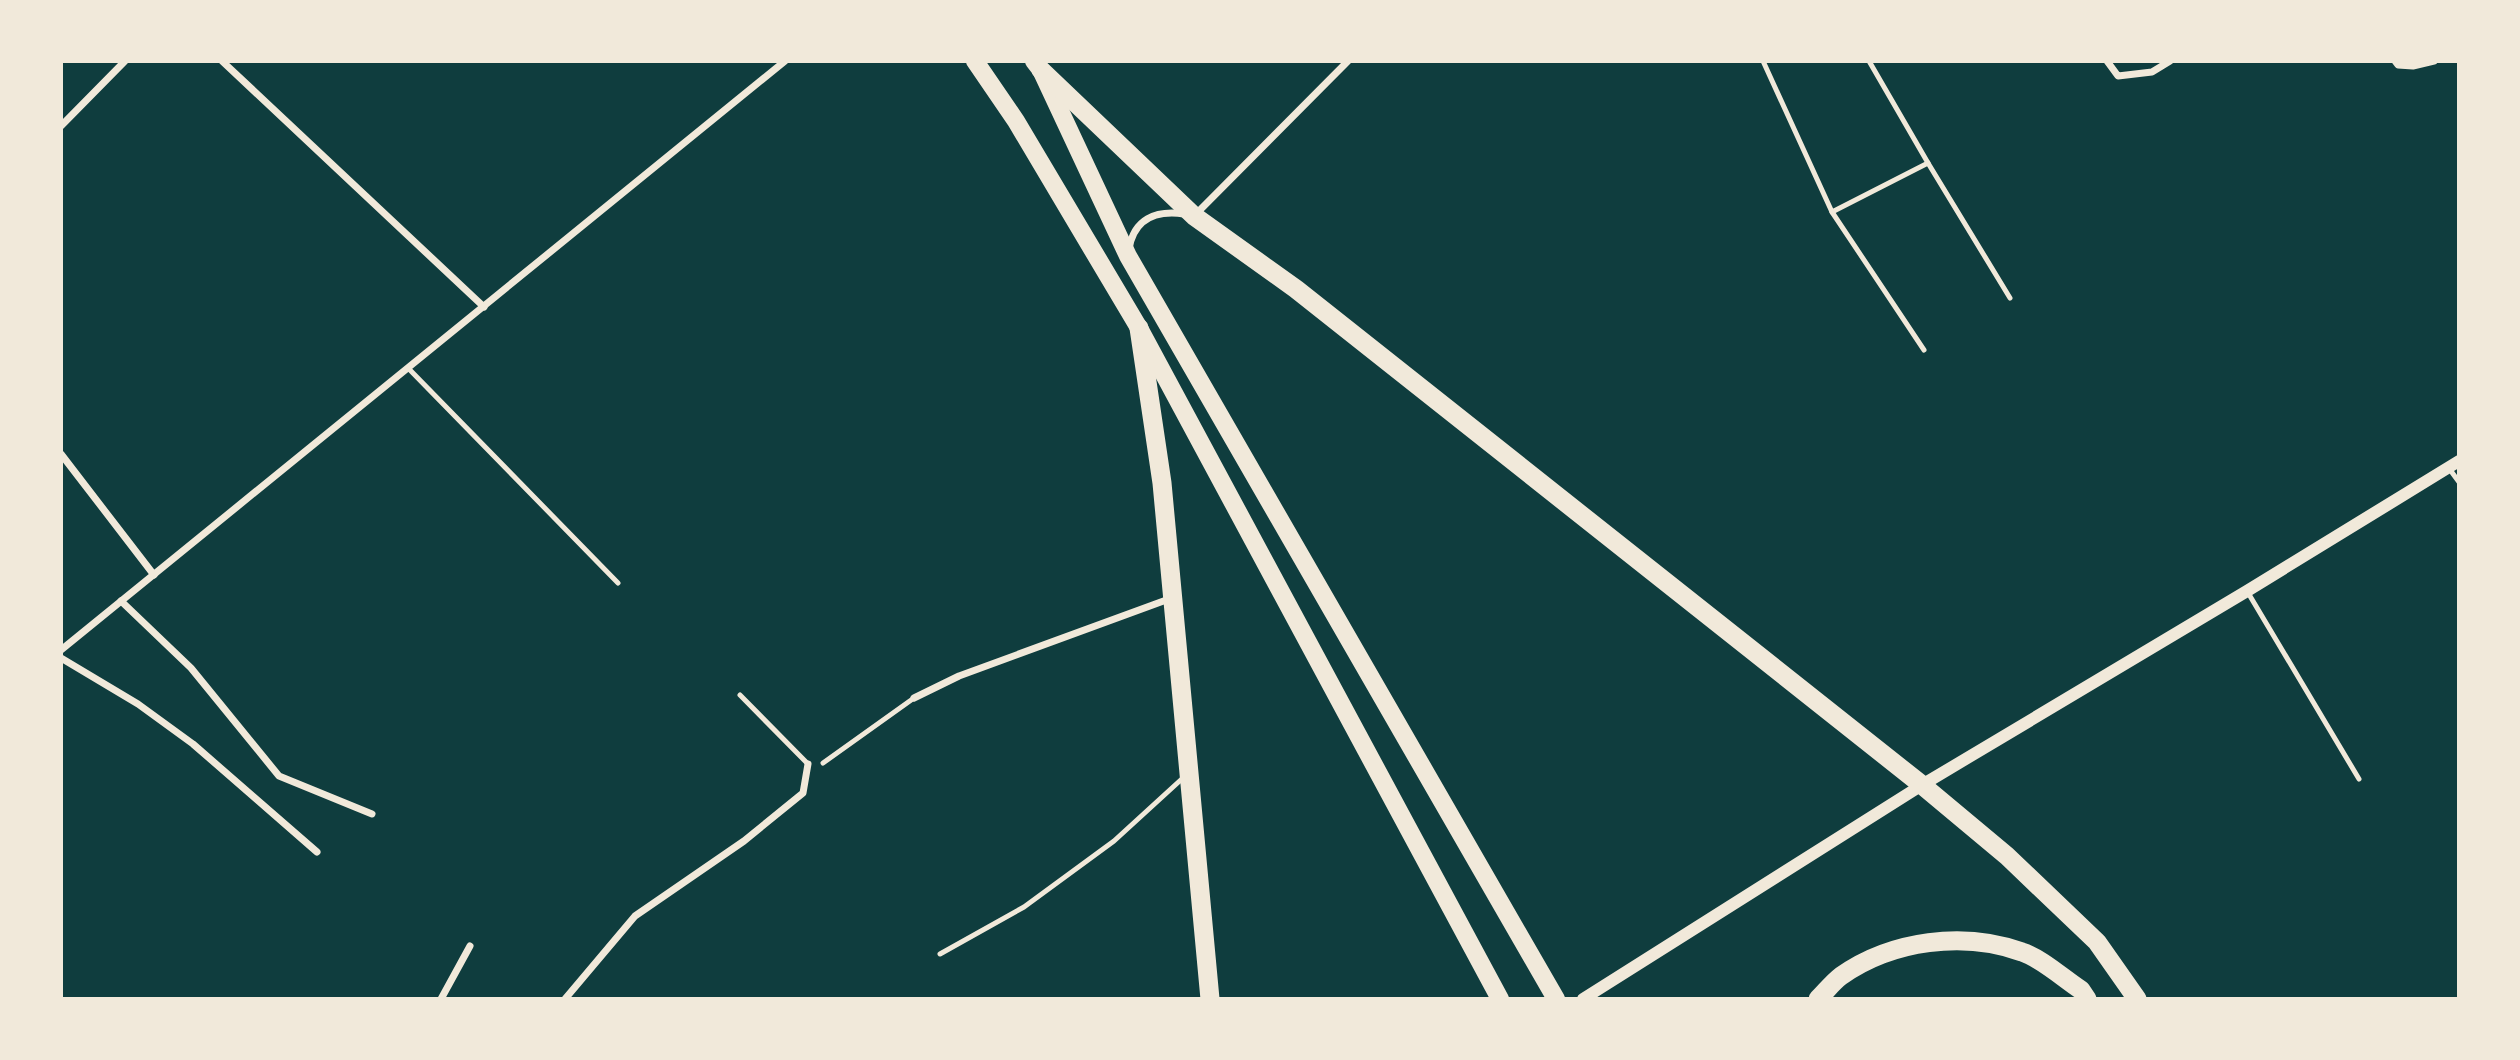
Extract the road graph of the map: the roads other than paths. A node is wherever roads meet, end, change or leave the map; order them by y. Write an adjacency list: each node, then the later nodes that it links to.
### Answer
1 (125, 61): 13 (street)
2 (222, 61): 19 (street)
3 (786, 61): 19 (street)
4 (975, 61): 20 (main road)
5 (1348, 61): 16 (street)
6 (1763, 61): 15 (lane)
7 (1869, 61): 14 (lane)
8 (2107, 61): 9 (street)
9 (2170, 61)
10 (2395, 61): 11 (street)
11 (2434, 61)
12 (1037, 65): 16 (highway); 17 (main road)
13 (61, 126)
14 (1928, 163): 15 (lane); 18 (lane)
15 (1832, 212): 21 (lane)
16 (1194, 216): 17 (street); 39 (highway)
17 (1128, 256): 48 (main road)
18 (2010, 298)
19 (484, 307): 22 (street)
20 (1139, 328): 29 (highway); 47 (main road)
21 (1924, 350)
22 (408, 368): 26 (street); 27 (lane)
23 (61, 454): 26 (street)
24 (2454, 464): 25 (lane); 28 (street)
25 (2459, 482)
26 (154, 575): 30 (street)
27 (618, 583)
28 (2247, 591): 38 (lane); 39 (street)
29 (1173, 597): 34 (street); 37 (highway)
30 (121, 601): 31 (street); 40 (street)
31 (61, 650)
32 (61, 658): 41 (street)
33 (740, 695): 36 (lane)
34 (914, 698): 35 (lane)
35 (823, 763)
36 (808, 764): 45 (street)
37 (1189, 772): 43 (lane); 46 (highway)
38 (2360, 779)
39 (1922, 785): 49 (street); 52 (highway)
40 (372, 814)
41 (317, 852)
42 (470, 946): 44 (street)
43 (940, 954)
44 (442, 999)
45 (565, 999)
46 (1210, 999)
47 (1500, 999)
48 (1556, 999)
49 (1583, 999)
50 (1818, 999): 51 (highway)
51 (2087, 999)
52 (2137, 999)

